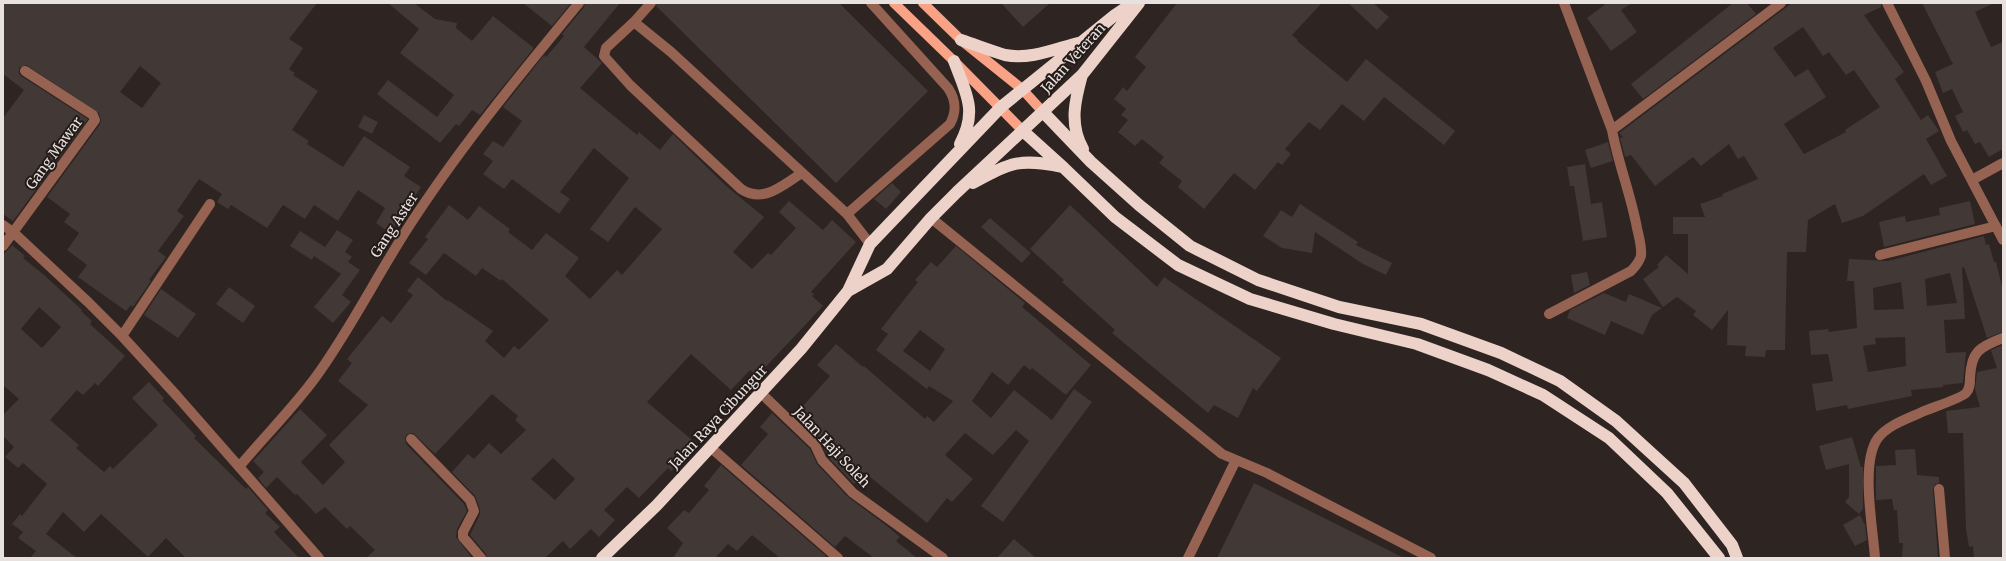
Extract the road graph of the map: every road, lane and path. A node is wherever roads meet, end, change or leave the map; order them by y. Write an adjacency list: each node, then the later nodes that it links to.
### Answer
1 (579, 3): 47 (street, Gang Aster)
2 (651, 3): 11 (street)
3 (871, 3): 30 (street)
4 (894, 3): 14 (main road)
5 (923, 3): 12 (main road)
6 (1133, 3): 13 (highway, Jalan Veteran)
7 (1139, 3): 16 (highway, Jalan Veteran)
8 (1564, 3): 20 (street)
9 (1781, 3): 20 (street)
10 (1887, 3): 27 (street)
11 (634, 22): 26 (street); 26 (street)
12 (961, 40): 13 (highway); 17 (main road)
13 (1083, 42): 17 (highway, Jalan Veteran)
14 (954, 60): 18 (main road); 22 (highway)
15 (25, 71): 34 (street, Gang Mawar)
16 (1082, 75): 19 (highway, Jalan Veteran); 23 (highway)
17 (1022, 90): 18 (highway, Jalan Veteran); 19 (main road)
18 (1001, 107): 21 (main road); 22 (highway, Jalan Veteran)
19 (1043, 112): 21 (highway, Jalan Veteran); 23 (highway)
20 (1612, 130): 40 (street)
21 (1023, 131): 25 (highway); 28 (highway, Jalan Veteran)
22 (952, 159): 36 (highway)
23 (1091, 162): 57 (highway)
24 (2003, 163): 27 (street)
25 (1064, 168): 28 (highway); 56 (highway)
26 (802, 173): 30 (street)
27 (1972, 180): 33 (street)
28 (957, 192): 31 (highway)
29 (210, 204): 41 (street)
30 (846, 214): 36 (street)
31 (931, 218): 39 (highway); 46 (street)
32 (3, 225): 34 (street)
33 (1996, 226): 35 (street); 38 (street)
34 (14, 233): 37 (street); 41 (street)
35 (2003, 240)
36 (870, 244): 39 (highway)
37 (3, 246)
38 (1880, 255)
39 (848, 291): 43 (highway, Jalan Raya Cibungur)
40 (1549, 314)
41 (122, 336): 47 (street)
42 (2003, 338): 58 (street)
43 (761, 393): 45 (highway, Jalan Raya Cibungur); 53 (street, Jalan Haji Soleh)
44 (411, 439): 50 (street)
45 (710, 447): 51 (highway, Jalan Raya Cibungur); 52 (street)
46 (1236, 460): 54 (street); 55 (street)
47 (239, 467): 49 (street)
48 (1939, 489): 59 (street)
49 (319, 558)
50 (481, 558)
51 (602, 558)
52 (838, 558)
53 (944, 558)
54 (1188, 558)
55 (1431, 558)
56 (1719, 558)
57 (1737, 558)
58 (1875, 558)
59 (1945, 558)

